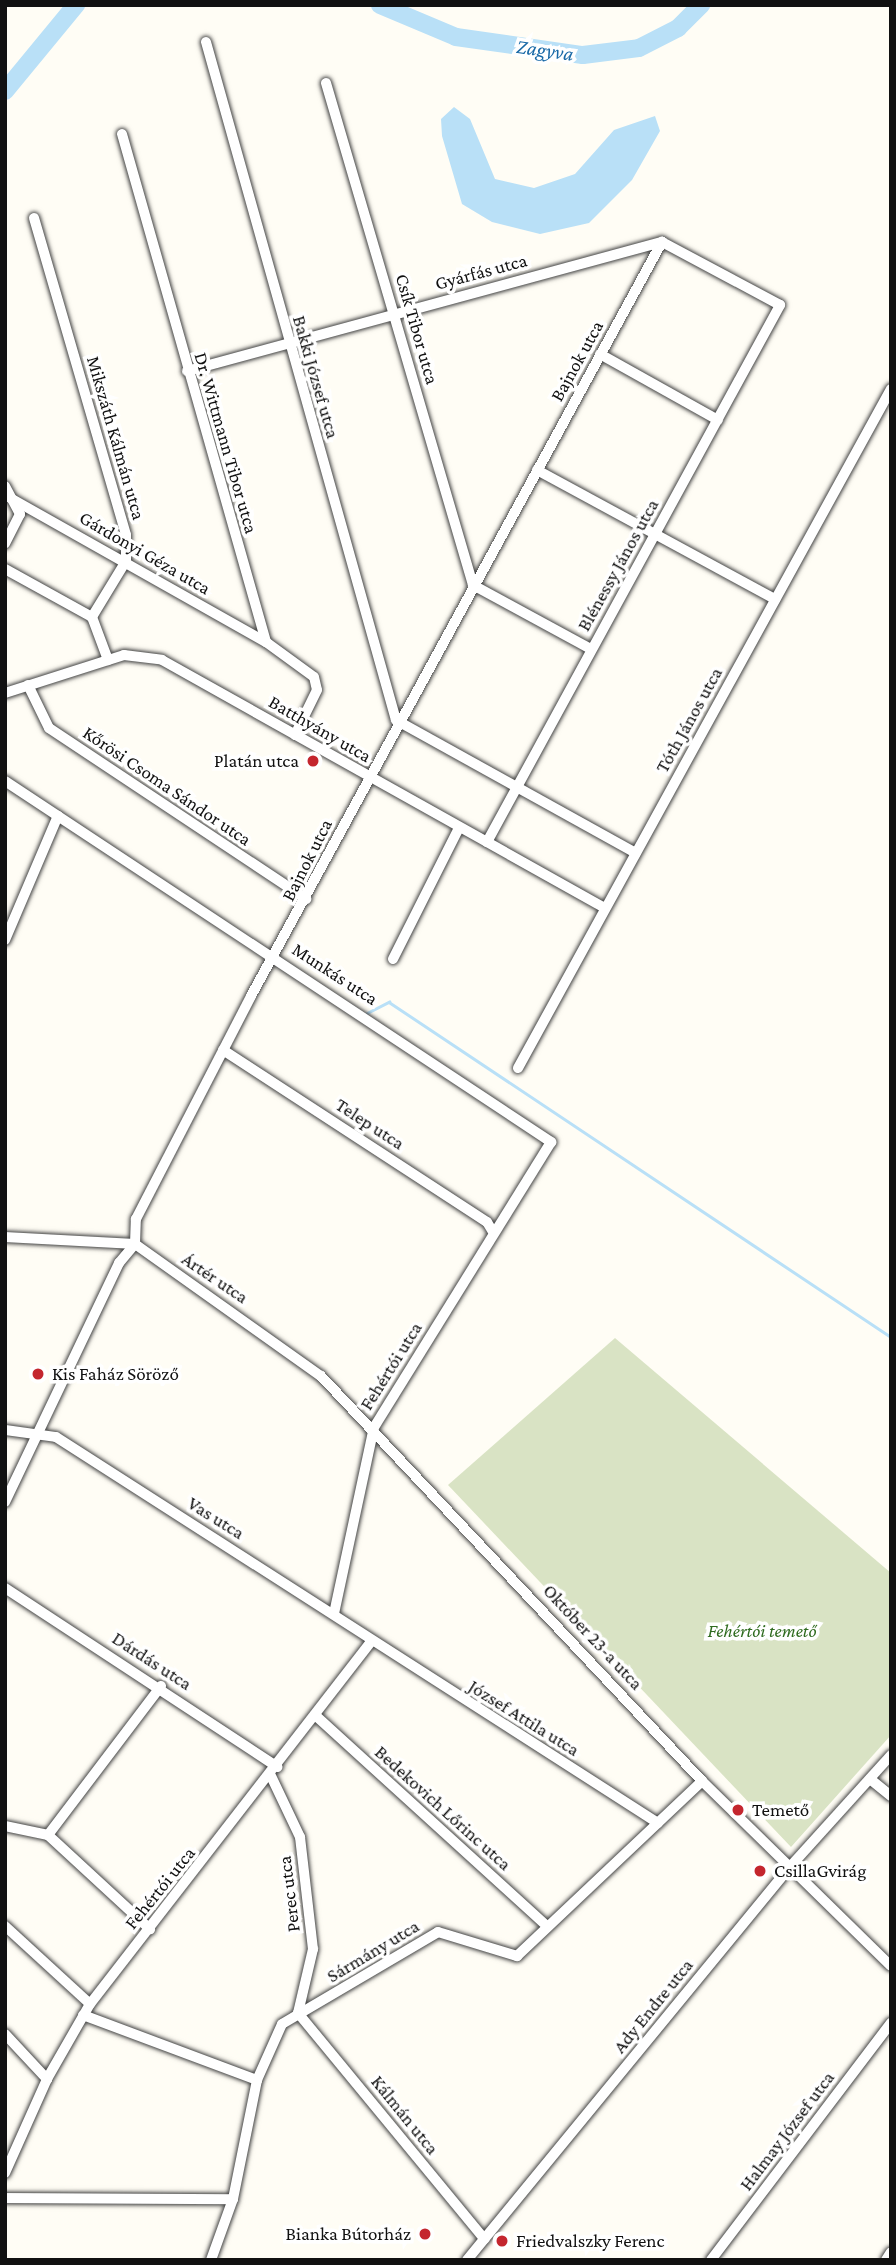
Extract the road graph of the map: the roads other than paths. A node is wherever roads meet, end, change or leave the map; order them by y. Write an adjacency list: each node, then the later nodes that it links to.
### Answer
1 (206, 42): 7 (street, Bakki József utca)
2 (326, 83): 6 (street, Csík Tibor utca)
3 (122, 134): 9 (street, Dr. Wittmann Tibor utca)
4 (34, 218): 17 (street, Mikszáth Kálmán utca)
5 (662, 242): 6 (street, Gyárfás utca); 8 (street, Bajnok utca); 11 (street, Blénessy János utca)
6 (394, 314): 7 (street, Gyárfás utca); 19 (street, Csík Tibor utca)
7 (288, 343): 9 (street, Gyárfás utca); 27 (street, Bakki József utca)
8 (600, 354): 11 (street); 12 (street, Bajnok utca)
9 (187, 371): 22 (street, Dr. Wittmann Tibor utca)
10 (891, 390): 20 (street, Tóth János utca)
11 (718, 420): 15 (street, Blénessy János utca)
12 (537, 470): 15 (street); 19 (street, Bajnok utca)
13 (5, 485): 14 (street)
14 (9, 497): 16 (street); 17 (street, Gárdonyi Géza utca)
15 (655, 536): 20 (street); 23 (street, Blénessy János utca)
16 (5, 543)
17 (126, 561): 21 (street); 22 (street, Gárdonyi Géza utca)
18 (5, 569): 21 (street)
19 (473, 585): 23 (street); 27 (street, Bajnok utca)
20 (775, 599): 35 (street, Tóth János utca)
21 (92, 617): 24 (street)
22 (266, 642): 28 (street)
23 (591, 649): 31 (street, Blénessy János utca)
24 (108, 660): 25 (street, Batthyány utca); 28 (street, Batthyány utca)
25 (28, 685): 26 (street, Batthyány utca); 36 (street, Kőrösi Csoma Sándor utca)
26 (5, 693)
27 (396, 720): 29 (street, Bajnok utca); 31 (street)
28 (295, 735): 29 (street, Batthyány utca)
29 (369, 778): 33 (street, Batthyány utca); 36 (street, Bajnok utca)
30 (5, 781): 32 (street, Munkás utca)
31 (519, 786): 34 (street, Blénessy János utca); 35 (street)
32 (58, 816): 38 (street); 39 (street, Munkás utca)
33 (459, 828): 34 (street, Batthyány utca); 40 (street)
34 (486, 842): 37 (street, Batthyány utca)
35 (636, 853): 37 (street, Tóth János utca)
36 (306, 900): 39 (street, Bajnok utca)
37 (603, 907): 42 (street, Tóth János utca)
38 (5, 940)
39 (276, 956): 41 (street, Bajnok utca); 43 (street, Munkás utca)
40 (393, 959)
41 (223, 1050): 43 (street, Telep utca); 45 (street, Bajnok utca)
42 (518, 1068)
43 (493, 1232): 46 (street, Fehértói utca)
44 (5, 1237): 45 (street)
45 (135, 1244): 46 (street, Ártér utca); 48 (street, Bajnok utca)
46 (374, 1427): 51 (street, Fehértói utca); 58 (street, Október 23-a utca)
47 (5, 1430): 48 (street, Vas utca)
48 (37, 1433): 49 (street, Bajnok utca); 51 (street, Vas utca)
49 (5, 1502)
50 (5, 1588): 53 (street, Dárdás utca)
51 (334, 1614): 52 (street, Vas utca)
52 (371, 1642): 54 (street, Fehértói utca); 60 (street, József Attila utca)
53 (161, 1686): 56 (street, Dárdás utca); 62 (street)
54 (315, 1715): 56 (street, Fehértói utca); 65 (street, Bedekovich Lőrinc utca)
55 (891, 1755): 57 (street, Ady Endre utca)
56 (275, 1771): 66 (street, Fehértói utca); 69 (street, Perec utca)
57 (870, 1779): 59 (street); 63 (street, Ady Endre utca)
58 (702, 1781): 60 (street, Sármány utca); 63 (street, Október 23-a utca)
59 (891, 1796)
60 (658, 1823): 65 (street, Sármány utca)
61 (5, 1826): 62 (street)
62 (48, 1835): 66 (street)
63 (789, 1867): 67 (street, Október 23-a utca); 78 (street, Ady Endre utca)
64 (5, 1926): 68 (street)
65 (547, 1926): 69 (street, Sármány utca)
66 (150, 1929): 68 (street, Fehértói utca)
67 (891, 1966)
68 (90, 2004): 70 (street, Fehértói utca)
69 (298, 2013): 74 (street, Sármány utca); 78 (street, Kálmán utca)
70 (83, 2015): 73 (street, Fehértói utca); 74 (street)
71 (891, 2023): 82 (street, Halmay József utca)
72 (5, 2034): 73 (street)
73 (47, 2079): 75 (street, Fehértói utca)
74 (257, 2080): 77 (street, Sármány utca)
75 (6, 2166)
76 (5, 2198): 77 (street)
77 (233, 2199): 80 (street, Sármány utca)
78 (484, 2239): 81 (street, Ady Endre utca)
79 (891, 2252): 83 (street)
80 (211, 2260)
81 (467, 2260)
82 (711, 2260)
83 (887, 2260)

